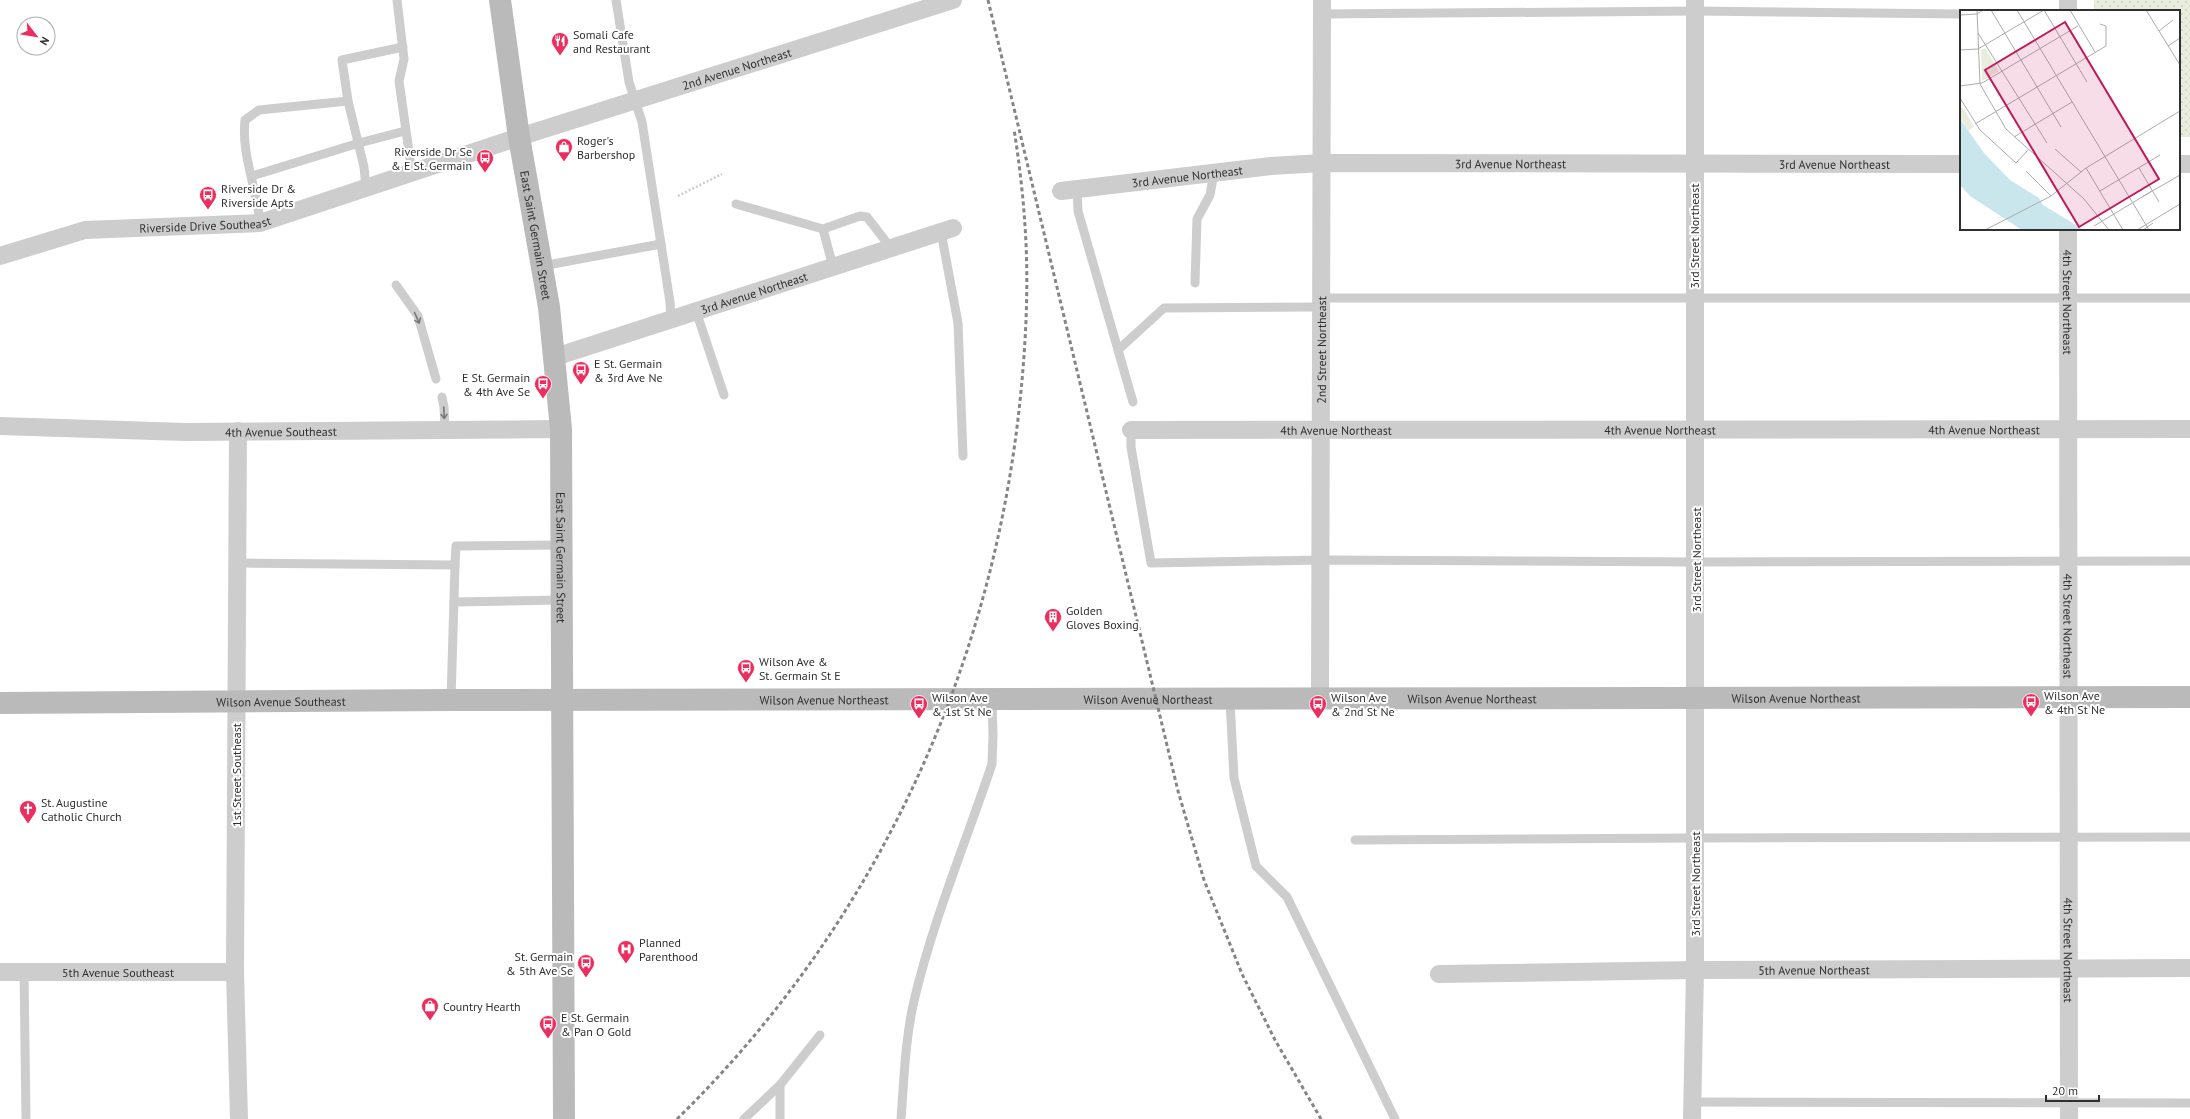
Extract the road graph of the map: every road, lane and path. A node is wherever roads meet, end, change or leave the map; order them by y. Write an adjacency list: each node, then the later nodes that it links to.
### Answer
1 (396, 0): 8 (lane)
2 (500, 0): 12 (street, East Saint Germain Street)
3 (616, 0): 9 (lane)
4 (953, 0): 9 (street, 2nd Avenue Northeast)
5 (1695, 6): 6 (lane); 7 (lane); 15 (street, 3rd Street Northeast)
6 (1322, 7): 14 (street, 2nd Street Northeast)
7 (1960, 14)
8 (403, 47): 10 (lane); 11 (lane)
9 (635, 100): 12 (street, 2nd Avenue Northeast); 29 (lane)
10 (348, 101): 13 (lane); 20 (lane)
11 (405, 130): 13 (lane); 17 (lane)
12 (519, 137): 17 (street, Riverside Drive Southeast); 32 (street, East Saint Germain Street)
13 (358, 143): 20 (lane); 21 (lane)
14 (1322, 163): 15 (street, 3rd Avenue Northeast); 18 (street, 3rd Avenue Northeast); 39 (street, 2nd Street Northeast)
15 (1694, 164): 16 (street, 3rd Avenue Northeast); 36 (street, 3rd Street Northeast)
16 (1960, 164)
17 (412, 172): 21 (street, Riverside Drive Southeast)
18 (1214, 173): 22 (street, 3rd Avenue Northeast); 34 (lane)
19 (722, 174): 23 (path)
20 (252, 176): 25 (lane)
21 (366, 188): 25 (street, Riverside Drive Southeast)
22 (1069, 190): 42 (lane)
23 (678, 196)
24 (736, 204): 26 (lane)
25 (260, 223): 31 (street, Riverside Drive Southeast)
26 (823, 229): 30 (lane); 33 (lane)
27 (947, 230): 30 (street, 3rd Avenue Northeast); 57 (lane)
28 (2068, 230): 37 (street, 4th Street Northeast)
29 (661, 244): 32 (lane); 41 (lane)
30 (891, 248): 33 (street, 3rd Avenue Northeast)
31 (0, 256)
32 (542, 266): 43 (street, East Saint Germain Street)
33 (833, 267): 40 (street, 3rd Avenue Northeast)
34 (1195, 283)
35 (396, 286): 44 (lane, one-way to 44)
36 (1695, 297): 37 (lane); 39 (lane); 52 (street, 3rd Street Northeast)
37 (2067, 298): 38 (lane); 49 (street, 4th Street Northeast)
38 (2190, 298)
39 (1322, 302): 42 (lane); 51 (street, 2nd Street Northeast)
40 (696, 311): 41 (street, 3rd Avenue Northeast); 45 (lane)
41 (671, 320): 43 (street, 3rd Avenue Northeast)
42 (1118, 350): 47 (lane)
43 (555, 357): 50 (street, East Saint Germain Street)
44 (436, 379)
45 (724, 395)
46 (442, 397): 54 (lane, one-way to 54)
47 (1133, 402)
48 (0, 426): 56 (street, 4th Avenue Southeast)
49 (2068, 428): 52 (street, 4th Avenue Northeast); 53 (street, 4th Avenue Northeast); 60 (street, 4th Street Northeast)
50 (561, 429): 54 (street, 4th Avenue Southeast); 58 (street, East Saint Germain Street)
51 (1321, 429): 52 (street, 4th Avenue Northeast); 55 (street, 4th Avenue Northeast); 59 (street, 2nd Street Northeast)
52 (1696, 429): 62 (street, 3rd Street Northeast)
53 (2190, 429)
54 (445, 430): 56 (street, 4th Avenue Southeast)
55 (1131, 430): 59 (lane)
56 (238, 431): 63 (street, 1st Street Southeast)
57 (964, 456)
58 (561, 545): 64 (lane); 65 (street, East Saint Germain Street)
59 (1322, 560): 62 (lane); 69 (street, 2nd Street Northeast)
60 (2068, 560): 61 (lane); 62 (lane); 67 (street, 4th Street Northeast)
61 (2190, 561)
62 (1696, 562): 70 (street, 3rd Street Northeast)
63 (237, 563): 64 (lane); 71 (street, 1st Street Southeast)
64 (455, 565): 66 (lane)
65 (561, 600): 66 (lane); 73 (street, East Saint Germain Street)
66 (454, 602): 72 (lane)
67 (2068, 697): 68 (street, Wilson Avenue Northeast); 70 (street, Wilson Avenue Northeast); 77 (street, 4th Street Northeast)
68 (2190, 698)
69 (1320, 699): 70 (street, Wilson Avenue Northeast); 75 (street, Wilson Avenue Northeast)
70 (1696, 699): 78 (street, 3rd Street Northeast)
71 (236, 700): 72 (street, Wilson Avenue Southeast); 76 (street, Wilson Avenue Southeast); 86 (street, 1st Street Southeast)
72 (451, 700): 73 (street, Wilson Avenue Southeast)
73 (562, 700): 74 (street, Wilson Avenue Northeast); 95 (street, East Saint Germain Street)
74 (992, 700): 75 (street, Wilson Avenue Northeast); 98 (lane)
75 (1230, 700): 99 (lane)
76 (0, 703)
77 (2068, 836): 78 (lane); 79 (lane); 81 (street, 4th Street Northeast)
78 (1694, 838): 80 (lane); 83 (street, 3rd Street Northeast)
79 (2190, 838)
80 (1355, 840)
81 (2068, 968): 82 (street, 5th Avenue Northeast); 83 (street, 5th Avenue Northeast); 92 (street, 4th Street Northeast)
82 (2190, 968)
83 (1695, 970): 87 (street, 5th Avenue Northeast); 91 (street, 3rd Street Northeast)
84 (0, 972): 85 (street, 5th Avenue Southeast)
85 (24, 972): 86 (street, 5th Avenue Southeast); 93 (lane)
86 (235, 972): 94 (street, 1st Street Southeast)
87 (1439, 974)
88 (820, 1034): 89 (lane)
89 (780, 1085): 96 (lane); 97 (lane)
90 (2190, 1103): 92 (lane)
91 (1692, 1111): 92 (lane)
92 (2069, 1112)
93 (26, 1119)
94 (239, 1119)
95 (564, 1119)
96 (744, 1119)
97 (780, 1119)
98 (901, 1119)
99 (1395, 1119)

